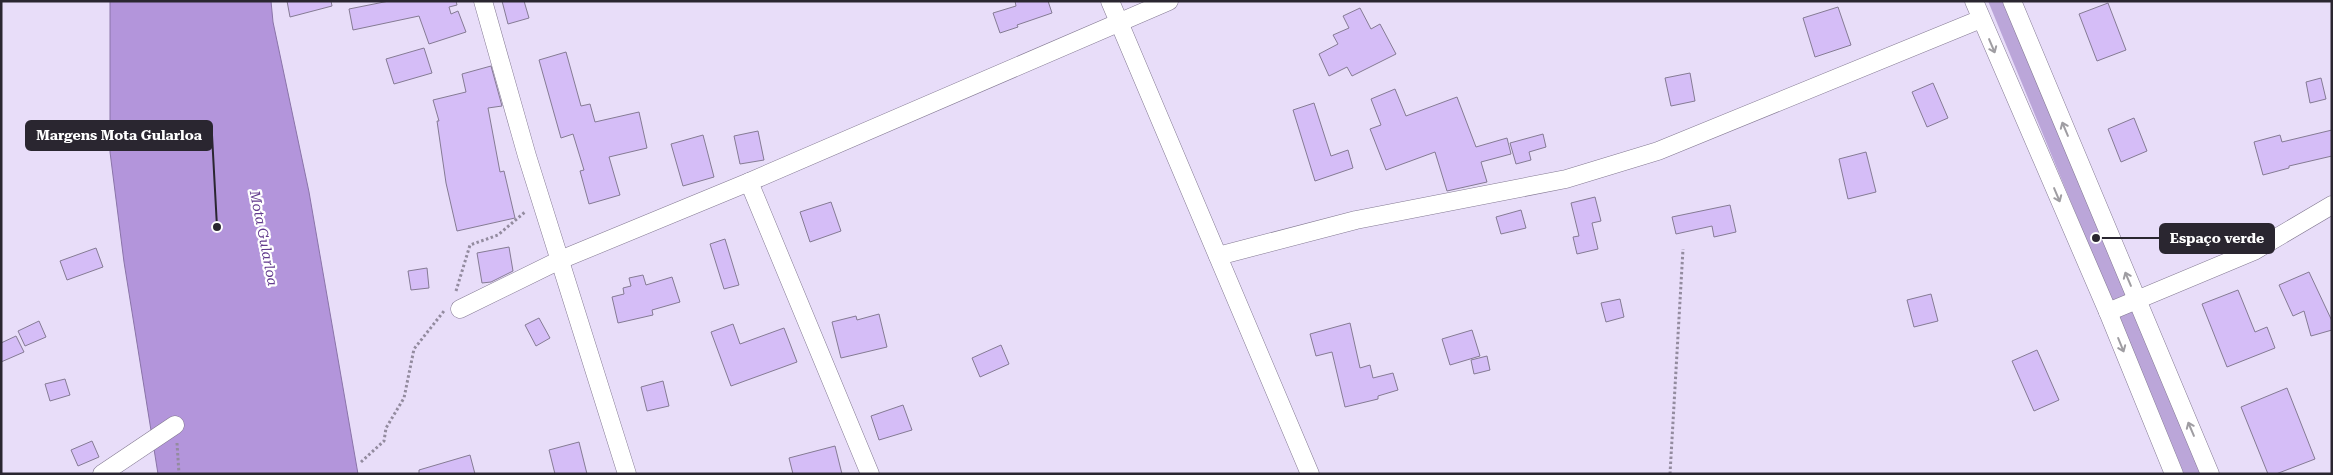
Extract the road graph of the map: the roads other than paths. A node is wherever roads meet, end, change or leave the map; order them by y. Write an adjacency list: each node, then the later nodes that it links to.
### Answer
1 (483, 1): 11 (street)
2 (1110, 1): 7 (street)
3 (1169, 1): 7 (street)
4 (1974, 1): 6 (street)
5 (2012, 1): 12 (street, one-way to 5)
6 (1981, 19): 10 (street); 14 (street, one-way to 14)
7 (1119, 22): 8 (street); 10 (street)
8 (749, 182): 11 (street); 18 (street)
9 (2332, 205): 12 (street)
10 (1218, 256): 19 (street)
11 (560, 260): 13 (street); 17 (street)
12 (2137, 300): 14 (street); 21 (street, one-way to 12)
13 (460, 309)
14 (2108, 312): 20 (street, one-way to 20)
15 (175, 425): 16 (street)
16 (102, 474)
17 (627, 474)
18 (870, 474)
19 (1310, 474)
20 (2174, 474)
21 (2210, 474)

